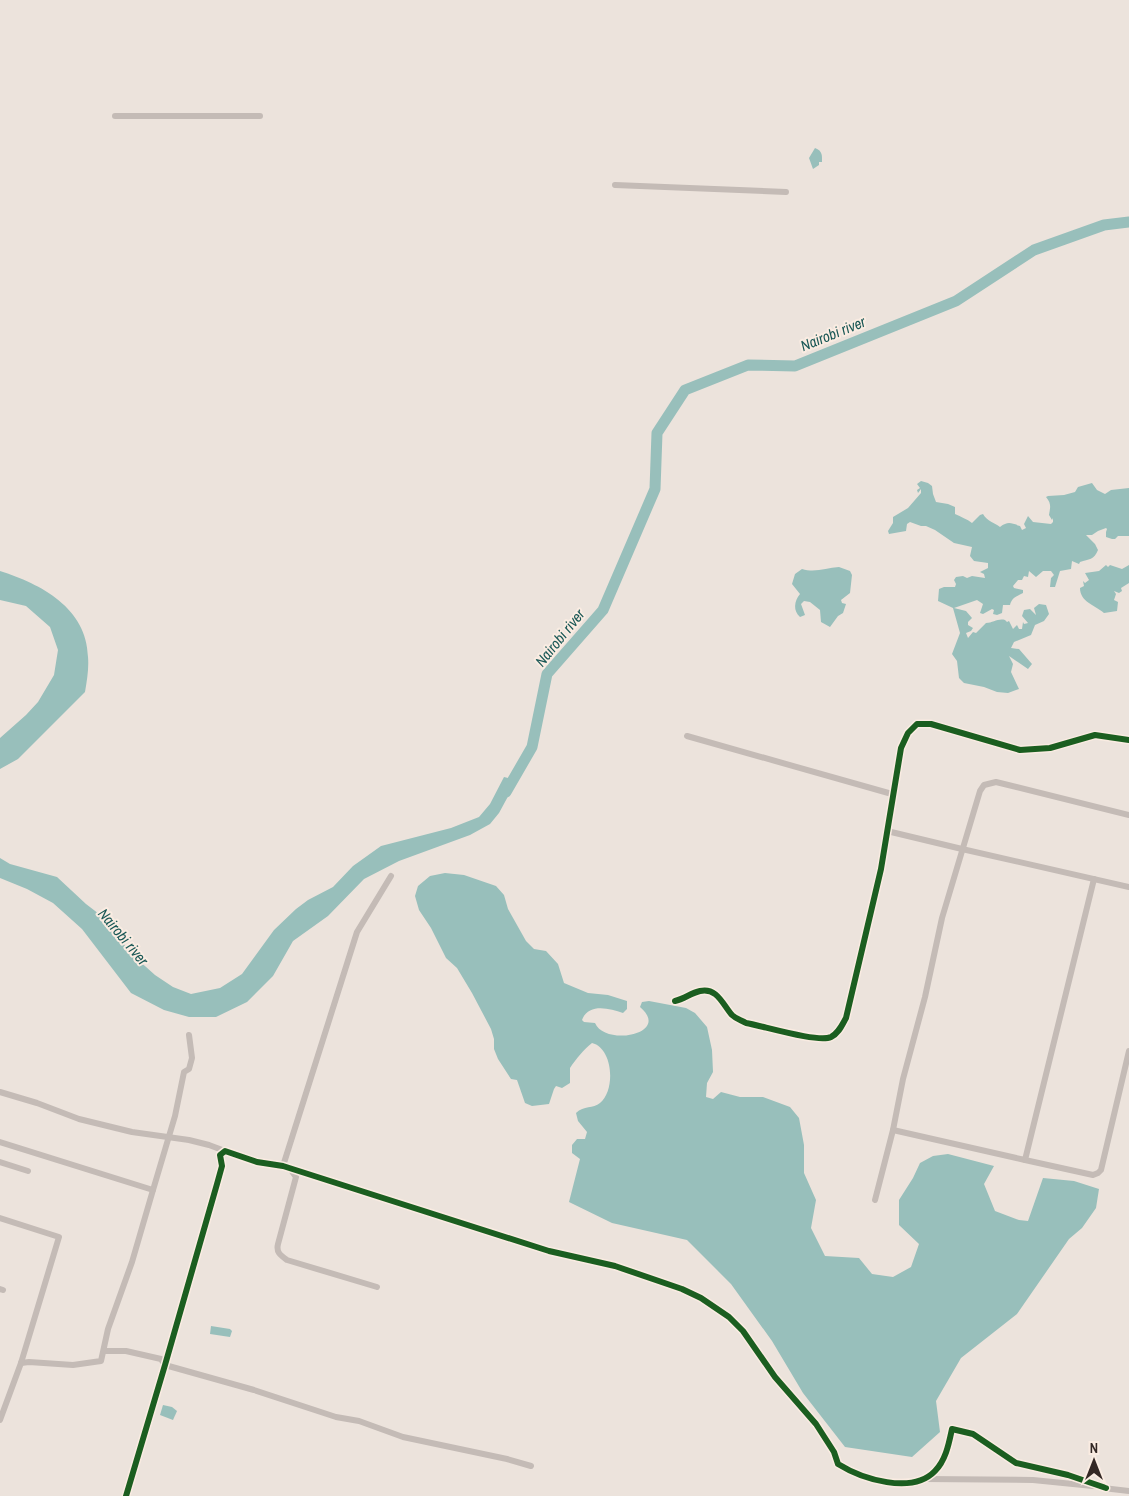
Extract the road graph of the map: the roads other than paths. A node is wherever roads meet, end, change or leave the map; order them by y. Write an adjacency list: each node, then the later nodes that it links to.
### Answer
1 (115, 116): 2 (street)
2 (260, 116)
3 (615, 185): 4 (street)
4 (786, 192)
5 (687, 736): 7 (street)
6 (1129, 740): 7 (street)
7 (892, 794): 9 (street)
8 (1129, 816): 10 (street)
9 (887, 831): 10 (street); 14 (street)
10 (962, 849): 12 (street); 18 (street)
11 (391, 876): 24 (street)
12 (1094, 879): 13 (street); 22 (street)
13 (1129, 886)
14 (674, 1001)
15 (190, 1035): 19 (street)
16 (1129, 1051): 22 (street)
17 (0, 1092): 19 (street)
18 (893, 1130): 22 (street); 28 (street)
19 (168, 1137): 21 (street); 27 (street)
20 (0, 1142): 27 (street)
21 (225, 1151): 24 (street); 33 (street)
22 (1025, 1160)
23 (0, 1162): 26 (street)
24 (283, 1166): 25 (street)
25 (291, 1170): 30 (street); 36 (street)
26 (28, 1171)
27 (153, 1190): 31 (street)
28 (875, 1200)
29 (0, 1218): 32 (street)
30 (377, 1287)
31 (104, 1351): 32 (street); 33 (street)
32 (21, 1363): 34 (street)
33 (166, 1365): 35 (street); 39 (street)
34 (0, 1420)
35 (531, 1466)
36 (924, 1479): 37 (street); 37 (street)
37 (1106, 1488): 38 (street)
38 (1129, 1491)
39 (126, 1496)

